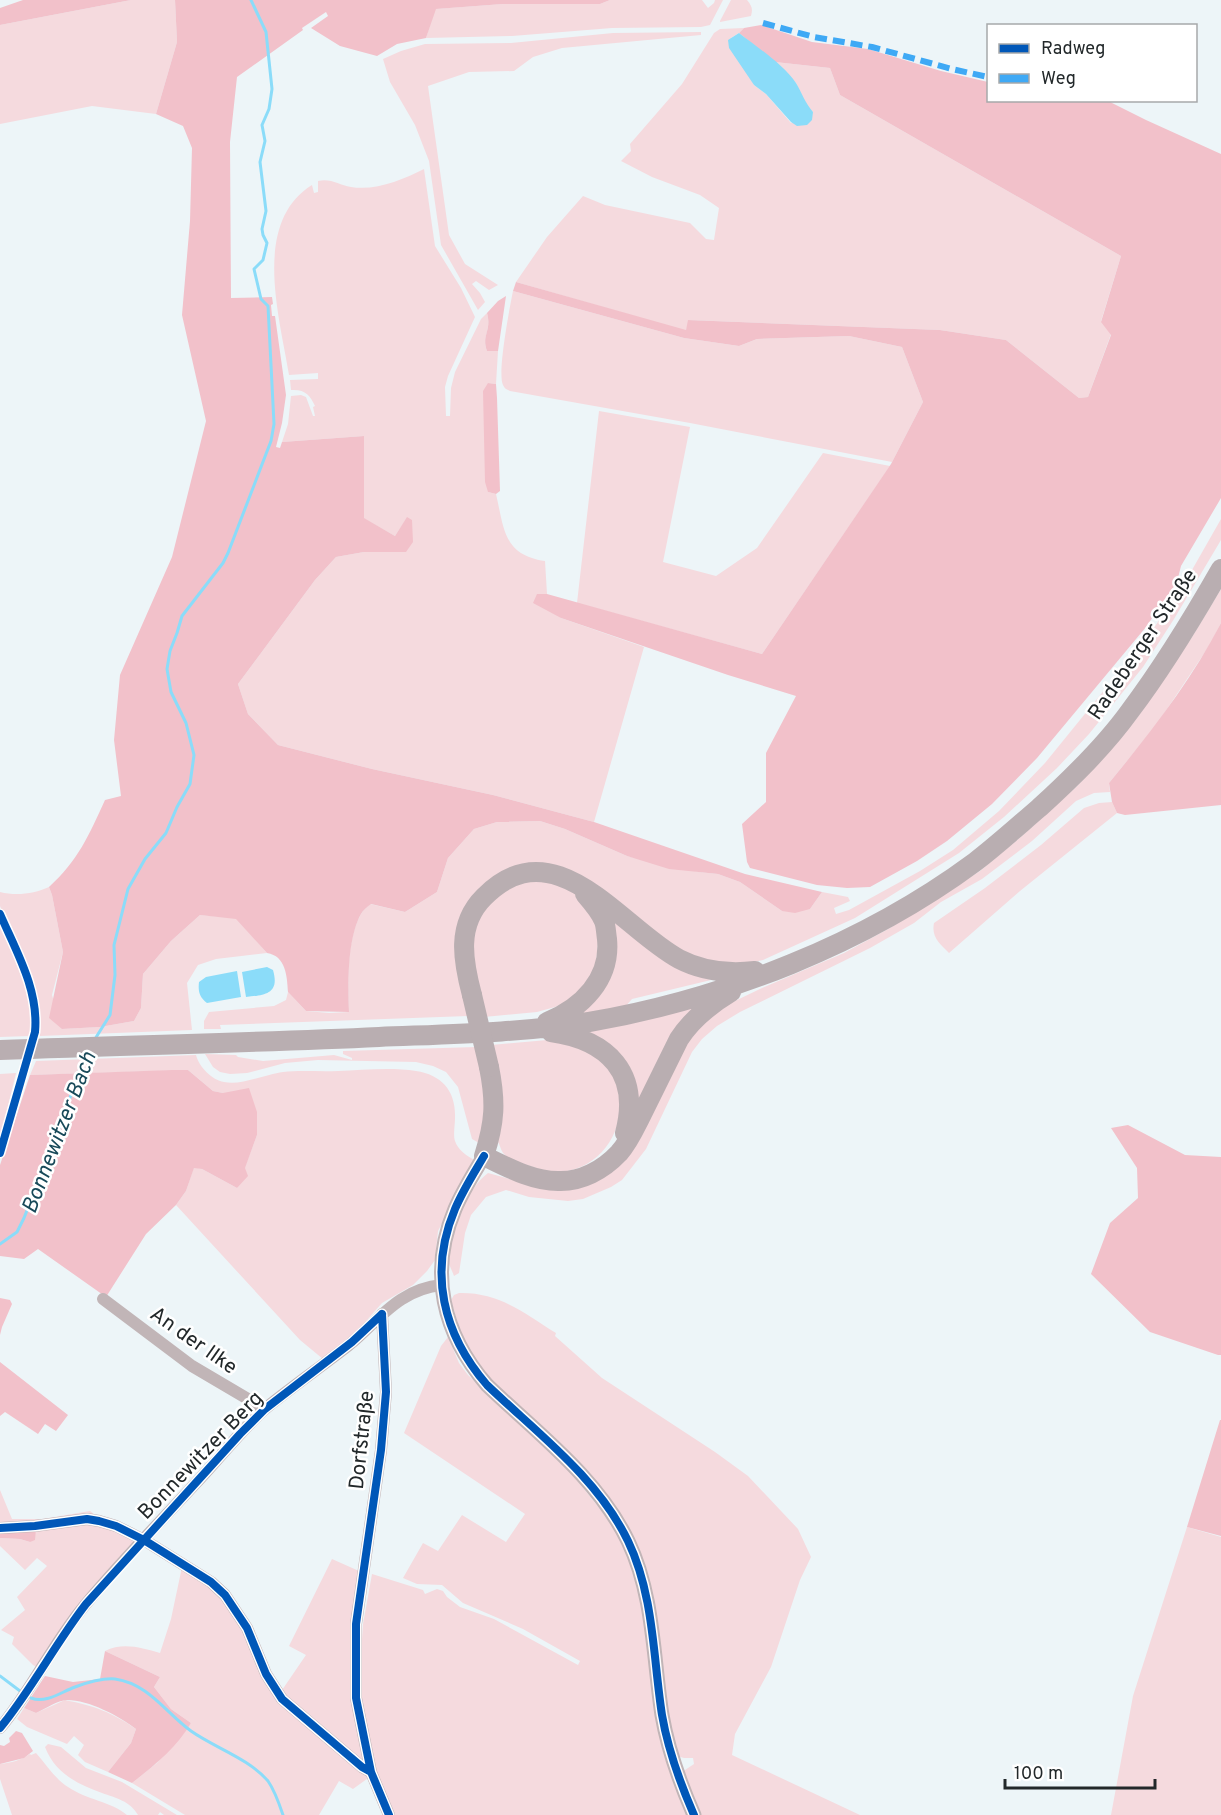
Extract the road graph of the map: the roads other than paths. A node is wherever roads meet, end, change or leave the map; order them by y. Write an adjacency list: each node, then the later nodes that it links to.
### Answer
1 (1221, 569): 3 (highway, Radeberger Straße)
2 (573, 882): 3 (highway); 5 (highway); 7 (highway, bridge)
3 (778, 968): 4 (highway, Radeberger Straße)
4 (754, 978): 5 (highway); 8 (highway)
5 (527, 1029): 6 (highway); 8 (highway)
6 (0, 1050)
7 (484, 1156): 8 (highway); 9 (street)
8 (613, 1159)
9 (442, 1285): 11 (street, Bonnewitzer Berg); 18 (street)
10 (103, 1299): 12 (street, An der Ilke)
11 (382, 1314): 12 (street, Bonnewitzer Berg); 16 (street, Dorfstraße)
12 (265, 1409): 14 (street, Bonnewitzer Berg)
13 (0, 1528): 14 (street)
14 (144, 1540): 15 (street, Bonnewitzer Berg); 16 (street)
15 (1, 1725)
16 (371, 1773): 17 (street)
17 (389, 1815)
18 (694, 1815)

